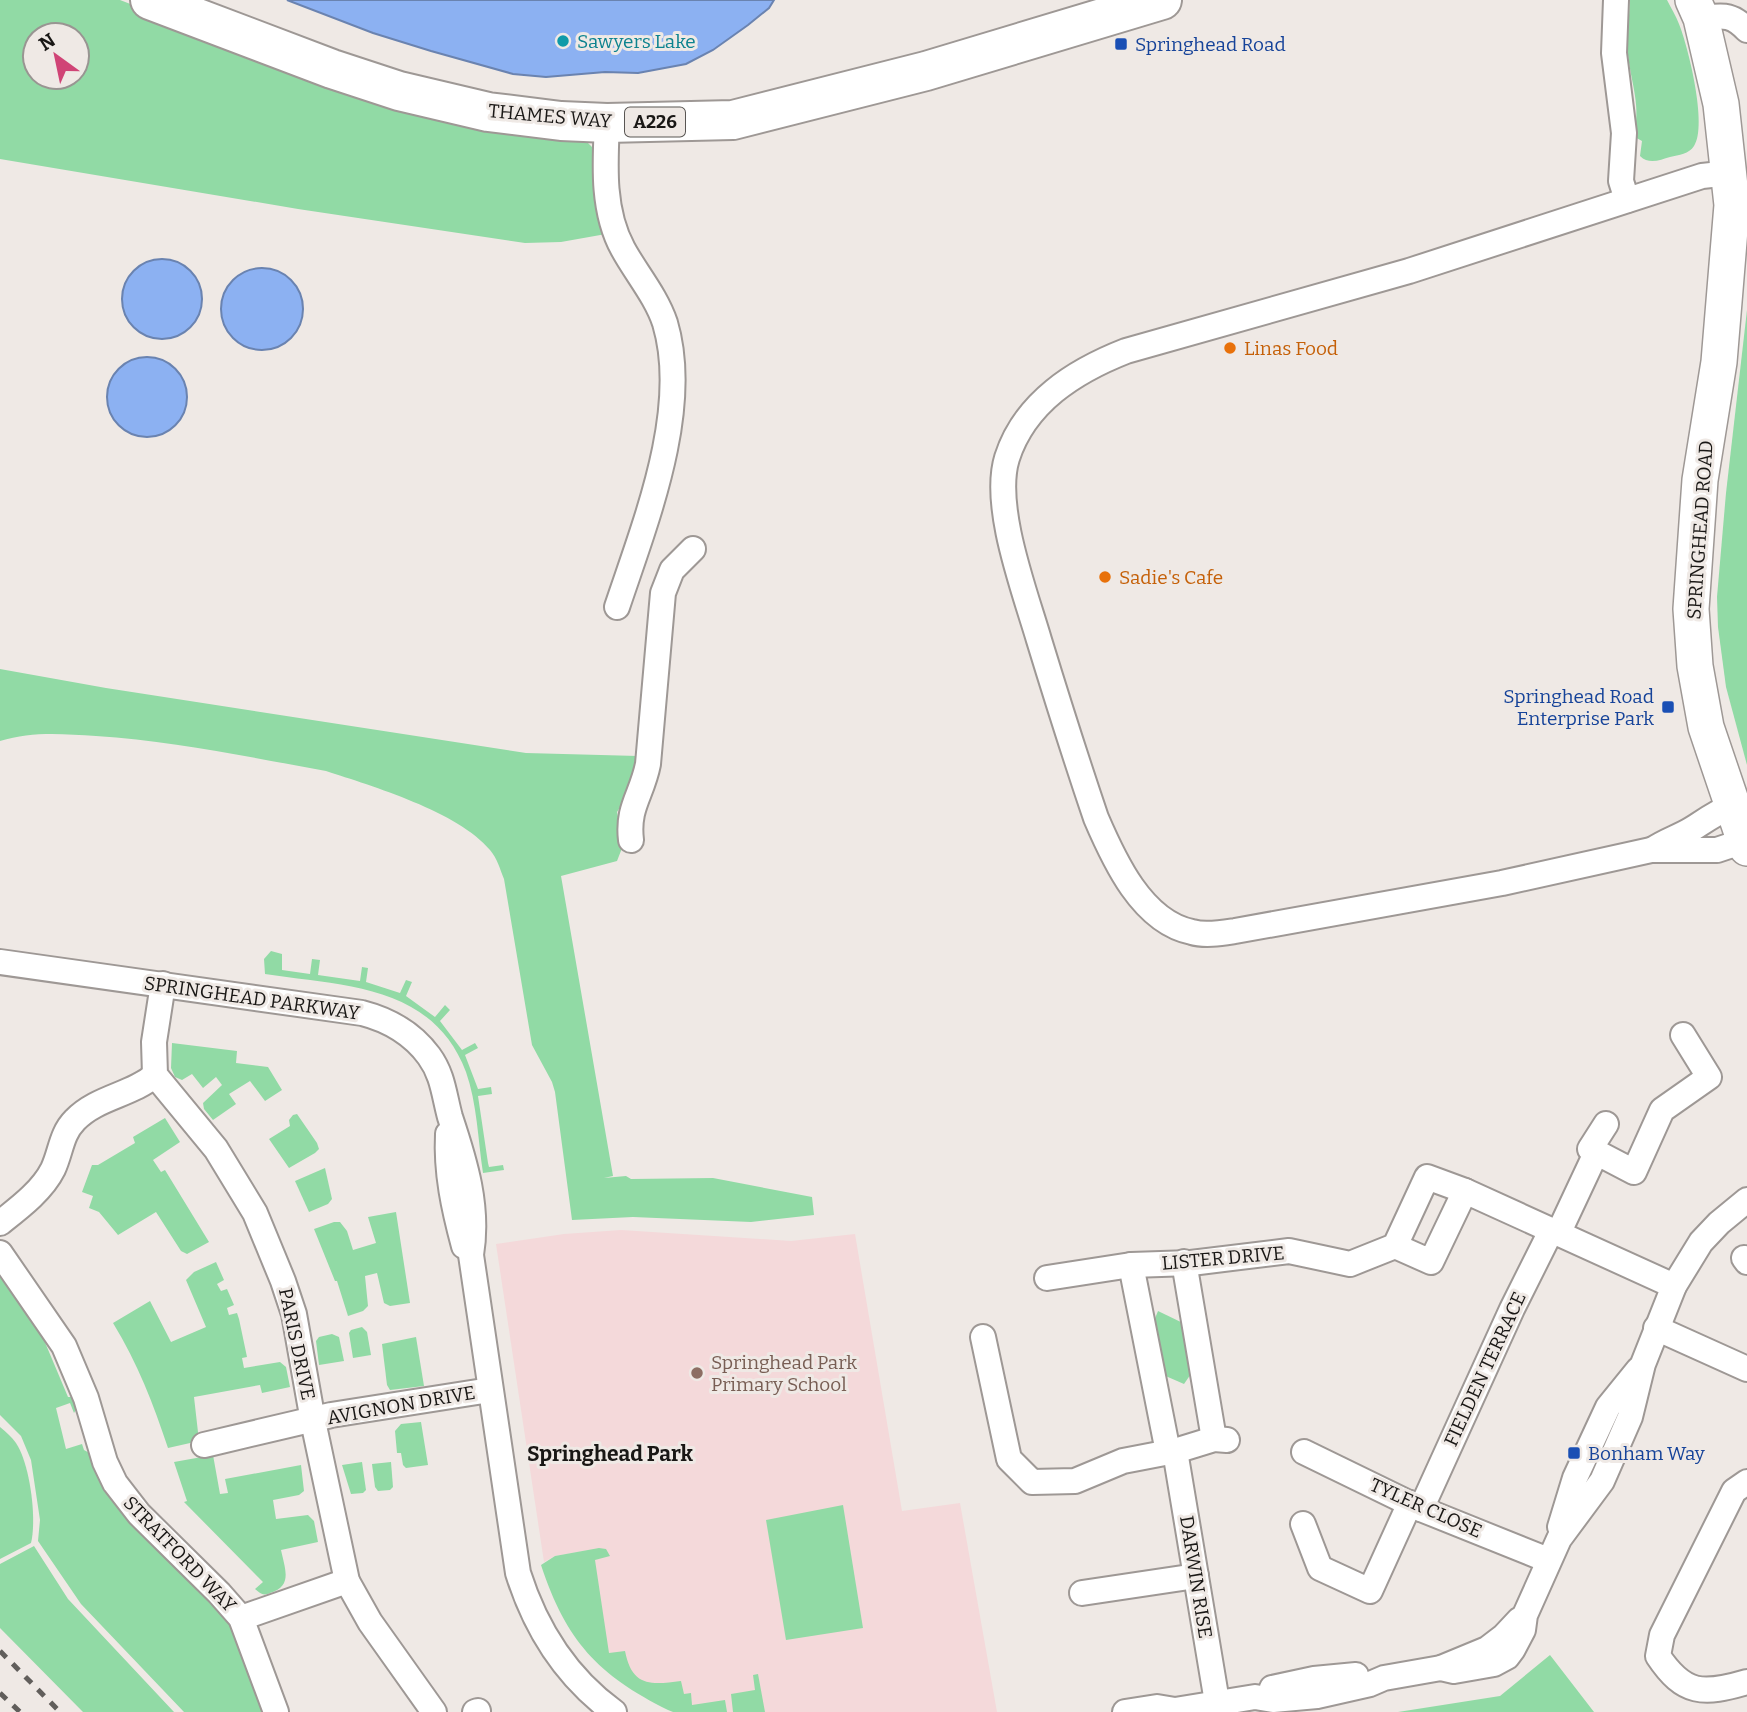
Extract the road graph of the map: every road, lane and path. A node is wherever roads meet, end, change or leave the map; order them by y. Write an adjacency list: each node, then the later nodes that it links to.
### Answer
1 (150, 0): 6 (main road, THAMES WAY / A226)
2 (1162, 0): 6 (main road, THAMES WAY / A226)
3 (1616, 0): 8 (street)
4 (1695, 5): 5 (street, SPRINGHEAD ROAD); 7 (main road, SPRINGHEAD ROAD)
5 (1747, 30)
6 (607, 123): 10 (street)
7 (1736, 191): 8 (street); 11 (main road, SPRINGHEAD ROAD)
8 (1627, 200): 14 (street)
9 (693, 549): 12 (street)
10 (617, 607)
11 (1732, 806): 13 (main road, SPRINGHEAD ROAD); 14 (street)
12 (631, 841)
13 (1745, 845): 14 (street)
14 (1651, 850)
15 (0, 962): 16 (street, SPRINGHEAD PARKWAY)
16 (163, 985): 18 (street); 34 (street, SPRINGHEAD PARKWAY)
17 (1683, 1035): 20 (street)
18 (155, 1075): 23 (street); 35 (street, PARIS DRIVE)
19 (1606, 1124): 20 (street, FIELDEN TERRACE)
20 (1596, 1153): 24 (street, FIELDEN TERRACE)
21 (1465, 1191): 24 (street); 25 (street); 25 (street)
22 (1747, 1200): 30 (street)
23 (0, 1223)
24 (1555, 1232): 30 (street); 40 (street, FIELDEN TERRACE)
25 (1395, 1246): 27 (street, LISTER DRIVE)
26 (0, 1253): 46 (street, STRATFORD WAY)
27 (1184, 1262): 28 (street, LISTER DRIVE); 37 (street)
28 (1131, 1265): 29 (street, LISTER DRIVE); 37 (street, DARWIN RISE)
29 (1047, 1278)
30 (1674, 1286): 31 (street)
31 (1656, 1328): 33 (street); 42 (street)
32 (983, 1337): 37 (street)
33 (1747, 1368)
34 (490, 1390): 35 (street, AVIGNON DRIVE); 52 (street, SPRINGHEAD PARKWAY)
35 (313, 1421): 36 (street, AVIGNON DRIVE); 44 (street, PARIS DRIVE)
36 (204, 1445)
37 (1172, 1452): 43 (street, DARWIN RISE)
38 (1304, 1452): 40 (street, TYLER CLOSE)
39 (1747, 1482): 47 (street)
40 (1415, 1506): 41 (street, FIELDEN TERRACE); 42 (street, TYLER CLOSE)
41 (1303, 1524)
42 (1554, 1550): 48 (street)
43 (1196, 1576): 45 (street); 48 (street, DARWIN RISE)
44 (347, 1581): 46 (street); 51 (street, PARIS DRIVE)
45 (1082, 1593)
46 (241, 1618): 50 (street, STRATFORD WAY)
47 (1747, 1682)
48 (1217, 1702): 49 (street)
49 (1173, 1711): 53 (street)
50 (276, 1712)
51 (435, 1712)
52 (614, 1712)
53 (1125, 1712)

